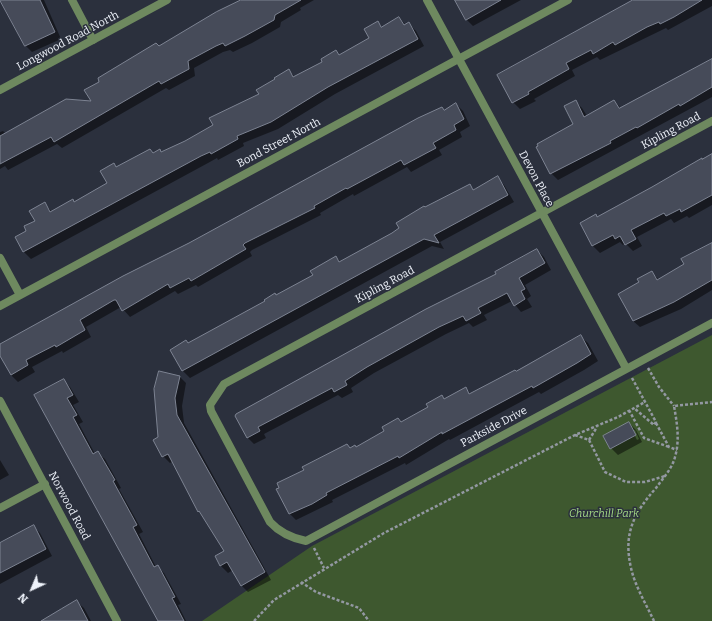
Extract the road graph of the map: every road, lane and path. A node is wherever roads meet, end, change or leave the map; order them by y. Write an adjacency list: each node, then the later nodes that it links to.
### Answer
1 (72, 0): 5 (street)
2 (167, 0): 5 (street, Longwood Road North)
3 (427, 0): 6 (street, Devon Place)
4 (568, 0): 6 (street, Bond Street North)
5 (93, 40): 7 (street, Longwood Road North)
6 (459, 59): 9 (street, Devon Place); 11 (street, Bond Street North)
7 (0, 90)
8 (712, 121): 9 (street, Kipling Road)
9 (542, 213): 15 (street, Devon Place); 31 (street, Kipling Road)
10 (0, 258): 11 (street)
11 (20, 295): 12 (street, Bond Street North)
12 (0, 306)
13 (712, 323): 14 (street, Parkside Drive)
14 (644, 359): 15 (street, Parkside Drive); 19 (path)
15 (626, 368): 17 (path); 31 (street, Parkside Drive)
16 (0, 401): 29 (street, Norwood Road)
17 (645, 402): 20 (path); 22 (path)
18 (712, 402): 19 (path)
19 (674, 406): 27 (path)
20 (634, 408): 21 (path); 22 (path)
21 (629, 410): 23 (path); 26 (path)
22 (656, 422): 26 (path)
23 (598, 425): 24 (path); 25 (path)
24 (575, 435): 25 (path); 32 (path)
25 (589, 440): 28 (path)
26 (669, 447): 27 (path)
27 (677, 450): 28 (path)
28 (665, 476): 37 (path)
29 (45, 484): 30 (street); 34 (street, Norwood Road)
30 (0, 508)
31 (309, 539): 32 (path)
32 (324, 568): 33 (path)
33 (301, 582): 35 (path); 36 (path)
34 (118, 621)
35 (254, 621)
36 (369, 621)
37 (654, 621)

